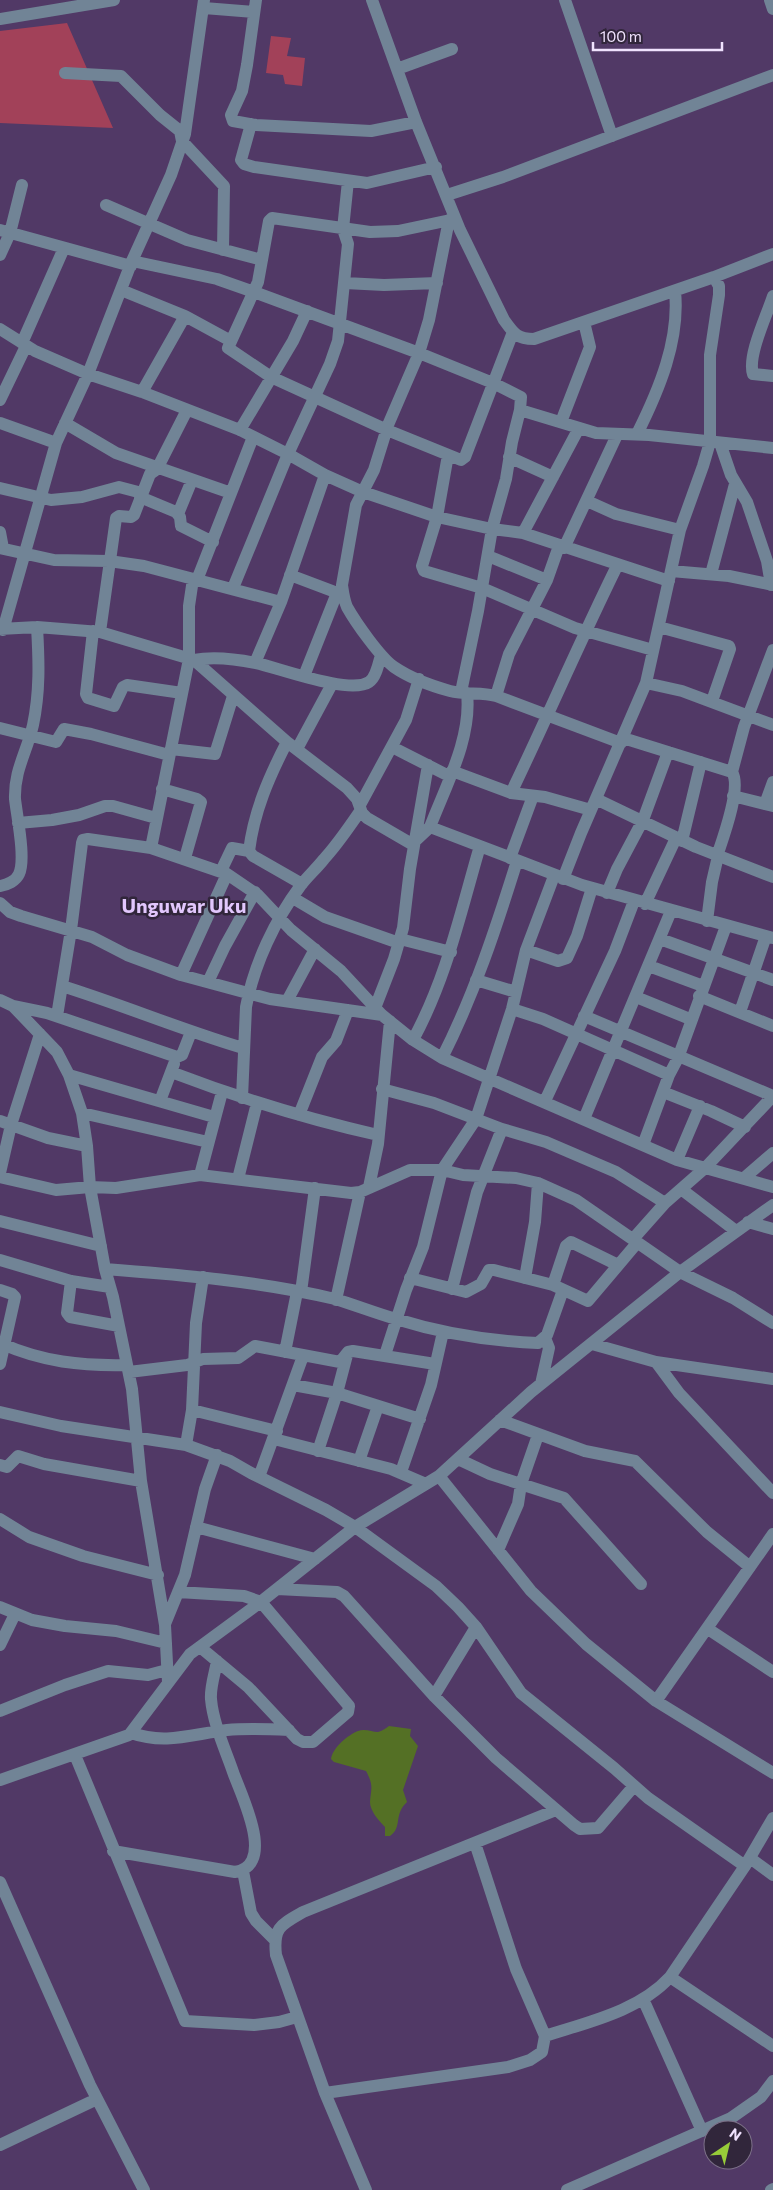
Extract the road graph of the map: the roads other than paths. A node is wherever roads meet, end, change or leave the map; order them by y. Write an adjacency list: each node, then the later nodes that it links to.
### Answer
1 (68, 0): 9 (street)
2 (114, 0): 10 (street)
3 (372, 0): 12 (street)
4 (565, 0): 17 (street)
5 (770, 0): 8 (street)
6 (204, 4): 7 (street); 18 (street)
7 (255, 6): 16 (street)
8 (773, 9)
9 (0, 12)
10 (0, 19)
11 (452, 49): 12 (street)
12 (397, 69): 15 (street)
13 (65, 73): 18 (street)
14 (773, 75): 17 (street)
15 (416, 122): 16 (street); 19 (street)
16 (251, 124): 20 (street)
17 (612, 136): 22 (street)
18 (182, 141): 25 (street); 29 (street)
19 (436, 167): 20 (street); 22 (street)
20 (348, 181): 26 (street)
21 (22, 185): 27 (street)
22 (447, 195): 24 (street)
23 (106, 205): 25 (street)
24 (452, 219): 26 (street); 36 (street); 46 (street)
25 (149, 225): 29 (street); 33 (street)
26 (343, 229): 32 (street); 35 (street)
27 (5, 232): 28 (street); 31 (street)
28 (64, 248): 33 (street); 48 (street)
29 (223, 250): 32 (street)
30 (773, 254): 34 (street)
31 (0, 255)
32 (262, 260): 39 (street)
33 (131, 263): 37 (street); 39 (street)
34 (714, 278): 38 (street); 68 (street)
35 (345, 283): 36 (street); 44 (street)
36 (437, 283): 49 (street)
37 (121, 290): 42 (street); 50 (street)
38 (676, 291): 43 (street); 65 (street)
39 (254, 292): 41 (street); 47 (street)
40 (773, 299): 51 (street)
41 (307, 311): 44 (street); 52 (street)
42 (184, 316): 47 (street); 54 (street)
43 (584, 322): 46 (street); 59 (street)
44 (341, 323): 49 (street); 55 (street)
45 (0, 329): 48 (street)
46 (512, 332): 53 (street)
47 (231, 342): 52 (street)
48 (24, 344): 50 (street); 56 (street)
49 (419, 353): 53 (street); 64 (street)
50 (88, 374): 54 (street); 60 (street)
51 (773, 376)
52 (271, 377): 55 (street); 63 (street)
53 (493, 383): 58 (street); 72 (street)
54 (142, 392): 57 (street)
55 (314, 397): 64 (street); 71 (street)
56 (0, 400)
57 (187, 410): 63 (street); 74 (street)
58 (520, 410): 59 (street); 73 (street)
59 (561, 422): 62 (street)
60 (65, 423): 69 (street); 74 (street)
61 (0, 424): 69 (street)
62 (579, 428): 66 (street); 76 (street)
63 (240, 430): 67 (street)
64 (387, 430): 72 (street); 80 (street)
65 (637, 434): 66 (street); 68 (street)
66 (617, 435): 84 (street)
67 (253, 437): 71 (street); 81 (street)
68 (715, 442): 70 (street); 78 (street); 88 (street)
69 (56, 443): 83 (street)
70 (773, 448)
71 (288, 454): 75 (street); 104 (street)
72 (448, 455): 86 (street)
73 (509, 457): 76 (street); 87 (street)
74 (157, 468): 77 (street); 82 (street)
75 (324, 475): 80 (street); 99 (street)
76 (553, 477): 90 (street)
77 (192, 480): 81 (street); 85 (street)
78 (735, 484): 98 (street); 103 (street)
79 (0, 488): 83 (street)
80 (363, 492): 86 (street); 106 (street)
81 (231, 493): 91 (street)
82 (141, 495): 83 (street); 85 (street); 96 (street)
83 (40, 498): 94 (street)
84 (587, 501): 88 (street); 92 (street)
85 (178, 514): 91 (street)
86 (437, 517): 87 (street); 105 (street)
87 (492, 529): 90 (street); 95 (street)
88 (680, 530): 100 (street)
89 (0, 532): 93 (street)
90 (522, 532): 92 (street)
91 (213, 542): 101 (street)
92 (561, 547): 97 (street); 102 (street)
93 (1, 548): 94 (street)
94 (24, 554): 96 (street); 111 (street)
95 (488, 556): 102 (street); 105 (street)
96 (109, 561): 101 (street); 113 (street)
97 (617, 566): 100 (street); 112 (street)
98 (711, 574): 100 (street); 103 (street)
99 (290, 575): 106 (street); 107 (street)
100 (670, 576): 110 (street)
101 (195, 579): 104 (street); 117 (street)
102 (547, 580): 108 (street)
103 (772, 585)
104 (233, 588): 107 (street)
105 (482, 588): 108 (street); 124 (street)
106 (340, 594): 116 (street); 119 (street)
107 (281, 602): 118 (street)
108 (532, 608): 112 (street); 127 (street)
109 (38, 627): 111 (street); 113 (street); 133 (street)
110 (659, 627): 114 (street); 128 (street)
111 (1, 630)
112 (585, 630): 114 (street); 130 (street)
113 (96, 632): 117 (street); 125 (street)
114 (653, 650): 122 (street)
115 (773, 650): 121 (street)
116 (382, 654): 120 (street); 123 (street)
117 (192, 659): 118 (street); 125 (street); 126 (street)
118 (255, 663): 119 (street)
119 (304, 676): 123 (street)
120 (419, 679): 124 (street); 136 (street)
121 (768, 680): 129 (street)
122 (646, 683): 128 (street); 134 (street)
123 (332, 684): 135 (street)
124 (464, 692): 127 (street); 142 (street)
125 (182, 693): 137 (street)
126 (233, 696): 135 (street); 137 (street)
127 (496, 696): 130 (street)
128 (712, 701): 129 (street)
129 (749, 715): 131 (street); 141 (street)
130 (548, 717): 134 (street); 145 (street)
131 (773, 725)
132 (0, 728): 133 (street)
133 (29, 736): 137 (street); 153 (street)
134 (622, 740): 138 (street); 148 (street)
135 (292, 745): 150 (street); 159 (street)
136 (392, 747): 140 (street); 150 (street)
137 (170, 752): 144 (street)
138 (668, 752): 139 (street); 152 (street)
139 (701, 762): 141 (street); 155 (street)
140 (428, 765): 142 (street); 156 (street)
141 (732, 772): 147 (street)
142 (451, 774): 145 (street); 154 (street)
143 (773, 782): 149 (street)
144 (162, 789): 151 (street); 161 (street)
145 (511, 793): 146 (street)
146 (533, 796): 148 (street); 162 (street)
147 (733, 796): 149 (street); 160 (street)
148 (594, 804): 152 (street); 165 (street)
149 (769, 805)
150 (360, 807): 156 (street); 166 (street)
151 (156, 818): 153 (street); 158 (street)
152 (643, 820): 155 (street); 170 (street)
153 (18, 822): 167 (street)
154 (430, 827): 156 (street); 157 (street)
155 (679, 839): 160 (street); 172 (street)
156 (415, 841): 181 (street)
157 (480, 846): 162 (street); 184 (street)
158 (151, 848): 161 (street); 178 (street)
159 (249, 851): 163 (street); 166 (street)
160 (717, 856): 164 (street); 176 (street)
161 (185, 858): 163 (street)
162 (513, 859): 165 (street); 189 (street)
163 (224, 873): 169 (street); 188 (street)
164 (773, 877)
165 (559, 878): 168 (street); 183 (street)
166 (302, 884): 171 (street)
167 (0, 886)
168 (592, 888): 170 (street); 183 (street)
169 (255, 892): 175 (street); 191 (street)
170 (607, 893): 172 (street)
171 (292, 898): 175 (street); 181 (street)
172 (640, 902): 174 (street); 205 (street)
173 (0, 903): 178 (street)
174 (671, 911): 176 (street); 180 (street)
175 (280, 918): 182 (street); 194 (street)
176 (707, 921): 177 (street)
177 (726, 926): 179 (street); 185 (street)
178 (71, 930): 188 (street); 192 (street)
179 (769, 937): 187 (street)
180 (660, 938): 185 (street); 186 (street)
181 (399, 941): 184 (street); 203 (street)
182 (315, 949): 198 (street); 203 (street)
183 (526, 950): 195 (street)
184 (451, 952): 212 (street)
185 (714, 957): 187 (street); 193 (street)
186 (649, 966): 193 (street); 196 (street)
187 (754, 972): 190 (street); 202 (street)
188 (181, 975): 191 (street)
189 (476, 980): 195 (street); 216 (street)
190 (773, 980)
191 (208, 982): 194 (street)
192 (62, 986): 204 (street); 208 (street)
193 (701, 991): 202 (street); 206 (street)
194 (249, 992): 198 (street); 213 (street)
195 (516, 992): 200 (street)
196 (636, 997): 206 (street); 210 (street)
197 (0, 1000): 199 (street)
198 (287, 1001): 201 (street)
199 (13, 1006): 204 (street); 211 (street)
200 (512, 1008): 209 (street); 221 (street)
201 (348, 1010): 203 (street); 232 (street)
202 (740, 1012): 207 (street)
203 (382, 1015): 212 (street); 222 (street)
204 (57, 1016): 215 (street)
205 (584, 1016): 209 (street); 210 (street)
206 (690, 1019): 217 (street)
207 (773, 1026)
208 (191, 1032): 213 (street); 215 (street)
209 (576, 1032): 214 (street); 228 (street)
210 (621, 1033): 214 (street); 217 (street)
211 (40, 1034): 219 (street); 236 (street)
212 (413, 1040): 216 (street)
213 (243, 1048): 226 (street)
214 (613, 1051): 220 (street); 235 (street)
215 (177, 1057): 218 (street)
216 (442, 1058): 221 (street)
217 (678, 1058): 220 (street); 225 (street)
218 (171, 1072): 223 (street); 227 (street)
219 (69, 1075): 227 (street); 231 (street)
220 (669, 1075): 224 (street)
221 (490, 1080): 228 (street); 234 (street)
222 (382, 1088): 234 (street); 239 (street)
223 (222, 1092): 226 (street); 233 (street)
224 (663, 1092): 230 (street); 241 (street)
225 (773, 1096): 237 (street)
226 (242, 1098): 229 (street)
227 (160, 1100): 233 (street)
228 (545, 1101): 235 (street)
229 (257, 1103): 232 (street); 252 (street)
230 (700, 1106): 237 (street); 244 (street)
231 (82, 1113): 240 (street); 242 (street)
232 (299, 1115): 239 (street)
233 (214, 1117): 240 (street)
234 (476, 1119): 238 (street); 246 (street)
235 (584, 1119): 241 (street)
236 (6, 1123): 242 (street); 247 (street)
237 (745, 1127): 245 (street)
238 (502, 1129): 250 (street); 259 (street)
239 (378, 1134): 257 (street)
240 (208, 1142): 248 (street)
241 (643, 1145): 244 (street)
242 (87, 1146): 255 (street)
243 (773, 1153): 251 (street)
244 (678, 1160): 245 (street)
245 (705, 1168): 251 (street); 258 (street)
246 (442, 1170): 250 (street); 257 (street); 272 (street)
247 (0, 1173)
248 (200, 1175): 252 (street); 255 (street)
249 (0, 1177): 255 (street)
250 (482, 1178): 253 (street); 276 (street)
251 (744, 1178): 254 (street)
252 (238, 1180): 256 (street)
253 (538, 1183): 265 (street); 273 (street)
254 (773, 1186)
255 (90, 1187): 266 (street)
256 (316, 1188): 257 (street); 279 (street)
257 (364, 1189): 280 (street)
258 (681, 1189): 259 (street); 264 (street)
259 (665, 1204): 265 (street)
260 (773, 1205): 262 (street)
261 (0, 1220): 266 (street)
262 (748, 1222): 263 (street); 264 (street)
263 (773, 1229)
264 (736, 1231): 270 (street)
265 (635, 1241): 268 (street); 270 (street)
266 (101, 1246): 269 (street)
267 (0, 1260): 274 (street)
268 (618, 1265): 277 (street); 277 (street)
269 (105, 1269): 271 (street); 275 (street)
270 (680, 1272): 282 (street); 287 (street)
271 (202, 1276): 279 (street); 292 (street)
272 (410, 1278): 276 (street); 281 (street)
273 (525, 1278): 276 (street); 277 (street)
274 (71, 1281): 275 (street); 283 (street)
275 (110, 1287): 283 (street)
276 (452, 1288)
277 (558, 1288): 285 (street)
278 (0, 1290): 286 (street)
279 (299, 1292): 280 (street); 288 (street)
280 (336, 1300): 281 (street)
281 (396, 1319): 284 (street); 290 (street)
282 (773, 1323)
283 (119, 1326): 296 (street)
284 (443, 1332): 285 (street); 295 (street)
285 (545, 1338): 298 (street)
286 (2, 1344): 294 (street); 296 (street)
287 (592, 1344): 293 (street); 298 (street)
288 (285, 1352): 291 (street); 292 (street)
289 (348, 1352): 290 (street); 291 (street); 300 (street)
290 (385, 1355): 295 (street)
291 (303, 1356): 299 (street)
292 (196, 1362): 296 (street); 302 (street)
293 (656, 1362): 297 (street); 321 (street)
294 (0, 1364)
295 (435, 1364): 304 (street)
296 (128, 1368): 308 (street)
297 (773, 1379)
298 (541, 1384): 305 (street)
299 (293, 1385): 300 (street); 306 (street)
300 (337, 1393): 301 (street); 310 (street)
301 (378, 1406): 304 (street); 313 (street)
302 (192, 1410): 306 (street); 309 (street)
303 (0, 1412): 308 (street)
304 (420, 1419): 315 (street)
305 (500, 1420): 307 (street); 312 (street)
306 (276, 1435): 310 (street); 317 (street)
307 (538, 1435): 320 (street); 328 (street)
308 (138, 1437): 309 (street); 318 (street)
309 (186, 1445): 311 (street)
310 (318, 1451): 313 (street)
311 (217, 1455): 317 (street); 323 (street)
312 (458, 1459): 316 (street); 320 (street)
313 (359, 1461): 315 (street)
314 (0, 1465): 318 (street)
315 (401, 1472): 319 (street)
316 (439, 1476): 319 (street); 326 (street)
317 (259, 1477): 324 (street)
318 (141, 1481): 329 (street)
319 (426, 1484): 324 (street)
320 (521, 1484): 326 (street); 330 (street)
321 (773, 1493)
322 (0, 1519): 329 (street)
323 (196, 1527): 327 (street); 332 (street)
324 (355, 1527): 327 (street); 337 (street)
325 (773, 1534): 328 (street)
326 (498, 1550): 346 (street)
327 (315, 1558): 331 (street)
328 (750, 1567): 338 (street)
329 (158, 1575): 336 (street)
330 (641, 1584)
331 (277, 1589): 333 (street); 345 (street)
332 (178, 1592): 333 (street); 336 (street)
333 (261, 1602): 341 (street); 348 (street)
334 (0, 1607): 335 (street)
335 (15, 1614): 339 (street); 340 (street)
336 (165, 1625): 339 (street)
337 (476, 1627): 345 (street); 354 (street)
338 (708, 1629): 343 (street); 346 (street)
339 (166, 1643): 344 (street)
340 (0, 1645)
341 (200, 1647): 342 (street); 344 (street)
342 (217, 1661): 348 (street); 349 (street)
343 (773, 1672)
344 (167, 1676): 347 (street); 350 (street)
345 (434, 1696): 355 (street)
346 (656, 1701): 352 (street)
347 (0, 1711)
348 (289, 1730): 349 (street)
349 (219, 1731): 350 (street); 360 (street)
350 (131, 1733): 351 (street)
351 (75, 1754): 353 (street); 358 (street)
352 (773, 1773)
353 (0, 1780)
354 (634, 1786): 355 (street); 359 (street)
355 (556, 1810): 357 (street)
356 (773, 1818): 359 (street)
357 (476, 1843): 365 (street); 369 (street)
358 (113, 1851): 360 (street); 368 (street)
359 (748, 1862): 361 (street); 366 (street)
360 (243, 1871): 365 (street)
361 (773, 1875)
362 (0, 1882): 363 (street)
363 (12, 1911): 364 (street); 373 (street)
364 (0, 1916)
365 (274, 1939): 368 (street)
366 (670, 1977): 367 (street); 370 (street)
367 (643, 1999): 369 (street); 374 (street)
368 (297, 2017): 372 (street)
369 (545, 2036): 372 (street)
370 (773, 2046)
371 (773, 2081): 374 (street)
372 (325, 2093): 377 (street)
373 (98, 2099): 375 (street); 376 (street)
374 (702, 2131): 378 (street)
375 (0, 2146)
376 (144, 2190)
377 (366, 2190)
378 (567, 2190)

